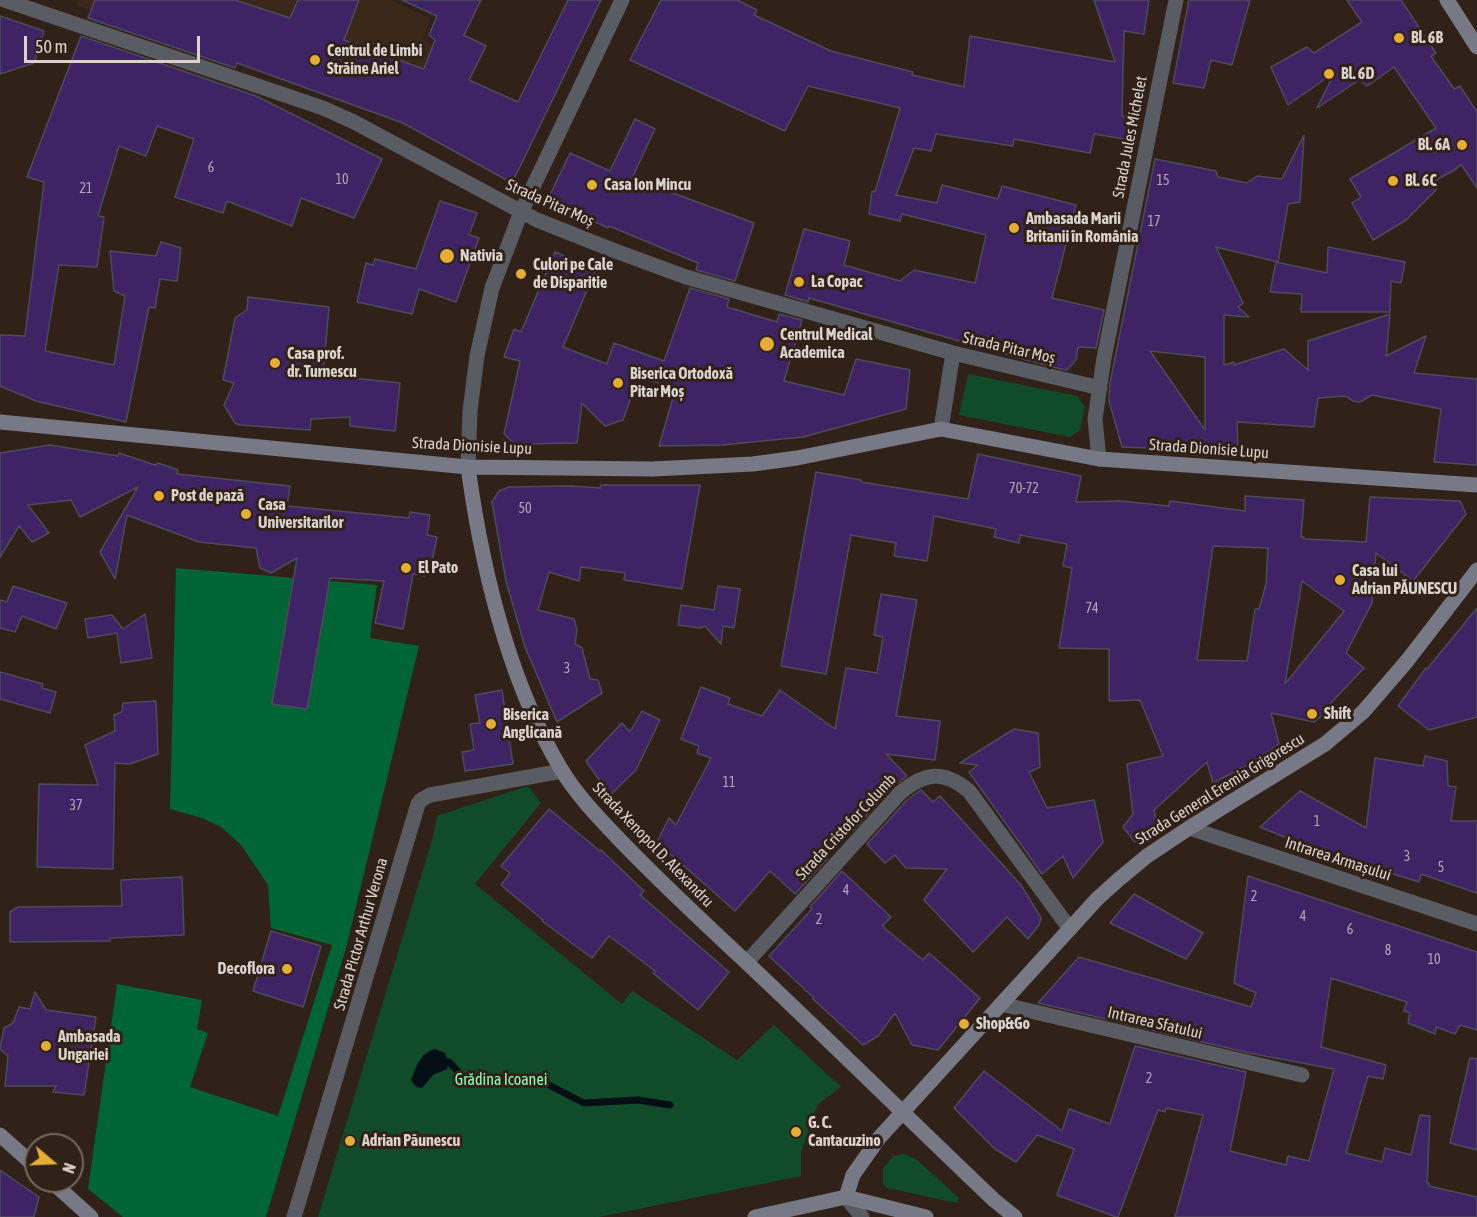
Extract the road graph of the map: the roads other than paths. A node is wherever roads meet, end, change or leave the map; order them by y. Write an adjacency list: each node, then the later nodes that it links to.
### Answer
1 (4, 0): 6 (street, Strada Pitar Moș)
2 (622, 0): 6 (street)
3 (1176, 0): 8 (street, Strada Jules Michelet)
4 (1447, 0): 5 (street)
5 (1477, 47)
6 (521, 212): 7 (street, Strada Pitar Moș); 12 (street)
7 (953, 353): 8 (street, Strada Pitar Moș); 10 (street)
8 (1100, 388): 11 (street, Strada Jules Michelet)
9 (0, 422): 12 (street, Strada Dionisie Lupu)
10 (941, 429): 11 (street, Strada Dionisie Lupu); 12 (street, Strada Dionisie Lupu)
11 (1098, 459): 13 (street, Strada Dionisie Lupu)
12 (468, 467): 15 (street, Strada Xenopol D. Alexandru)
13 (1477, 485)
14 (1477, 570): 16 (street, Strada General Eremia Grigorescu)
15 (562, 771): 19 (street, Strada Xenopol D. Alexandru); 28 (street, Strada Pictor Arthur Verona)
16 (1189, 828): 17 (street, Intrarea Armașului); 18 (street, Strada General Eremia Grigorescu)
17 (1477, 924)
18 (1070, 929): 19 (street, Strada Cristofor Columb); 20 (street, Strada General Eremia Grigorescu)
19 (747, 962): 22 (street, Strada Xenopol D. Alexandru)
20 (1001, 1004): 21 (street, Intrarea Sfatului); 22 (street, Strada General Eremia Grigorescu)
21 (1302, 1075)
22 (902, 1112): 26 (street, Strada General Eremia Grigorescu); 32 (street, Strada Xenopol D. Alexandru)
23 (0, 1135): 24 (street)
24 (24, 1156)
25 (64, 1193): 27 (street)
26 (846, 1197): 29 (street); 30 (street); 31 (street)
27 (91, 1217)
28 (294, 1217)
29 (755, 1217)
30 (862, 1217)
31 (926, 1217)
32 (1015, 1217)

